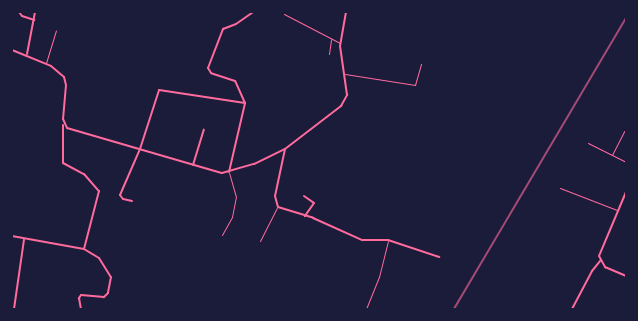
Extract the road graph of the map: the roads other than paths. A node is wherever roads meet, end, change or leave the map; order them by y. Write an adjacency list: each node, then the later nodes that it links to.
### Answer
1 (19, 12): 8 (street)
2 (35, 12): 8 (street)
3 (253, 12): 18 (street)
4 (346, 12): 11 (street)
5 (525, 12): 6 (street)
6 (544, 12)
7 (284, 14): 10 (lane)
8 (34, 20): 13 (street)
9 (56, 32): 15 (lane)
10 (331, 38): 11 (lane); 14 (lane)
11 (340, 43): 17 (street)
12 (12, 50): 13 (street)
13 (27, 54): 15 (street)
14 (329, 54)
15 (46, 64): 19 (street)
16 (421, 64): 17 (lane)
17 (344, 74): 24 (street)
18 (245, 103): 23 (street); 28 (street)
19 (63, 124): 23 (street); 41 (street)
20 (204, 130): 27 (street)
21 (624, 131): 25 (lane)
22 (588, 143): 25 (lane)
23 (140, 149): 27 (street); 32 (street)
24 (285, 149): 28 (street); 33 (street)
25 (612, 155): 26 (lane)
26 (626, 162)
27 (193, 165): 28 (street)
28 (229, 172): 36 (lane)
29 (560, 188): 34 (lane)
30 (626, 192): 34 (street)
31 (304, 196): 35 (street)
32 (132, 201)
33 (278, 207): 35 (street); 40 (lane)
34 (618, 210): 43 (street)
35 (306, 216): 39 (street)
36 (222, 235)
37 (12, 236): 38 (street)
38 (24, 240): 41 (street); 45 (street)
39 (388, 240): 42 (street); 47 (lane)
40 (260, 241)
41 (84, 249): 46 (street)
42 (439, 257)
43 (600, 262): 44 (street); 48 (street)
44 (626, 276)
45 (14, 309)
46 (81, 309)
47 (366, 309)
48 (572, 309)

